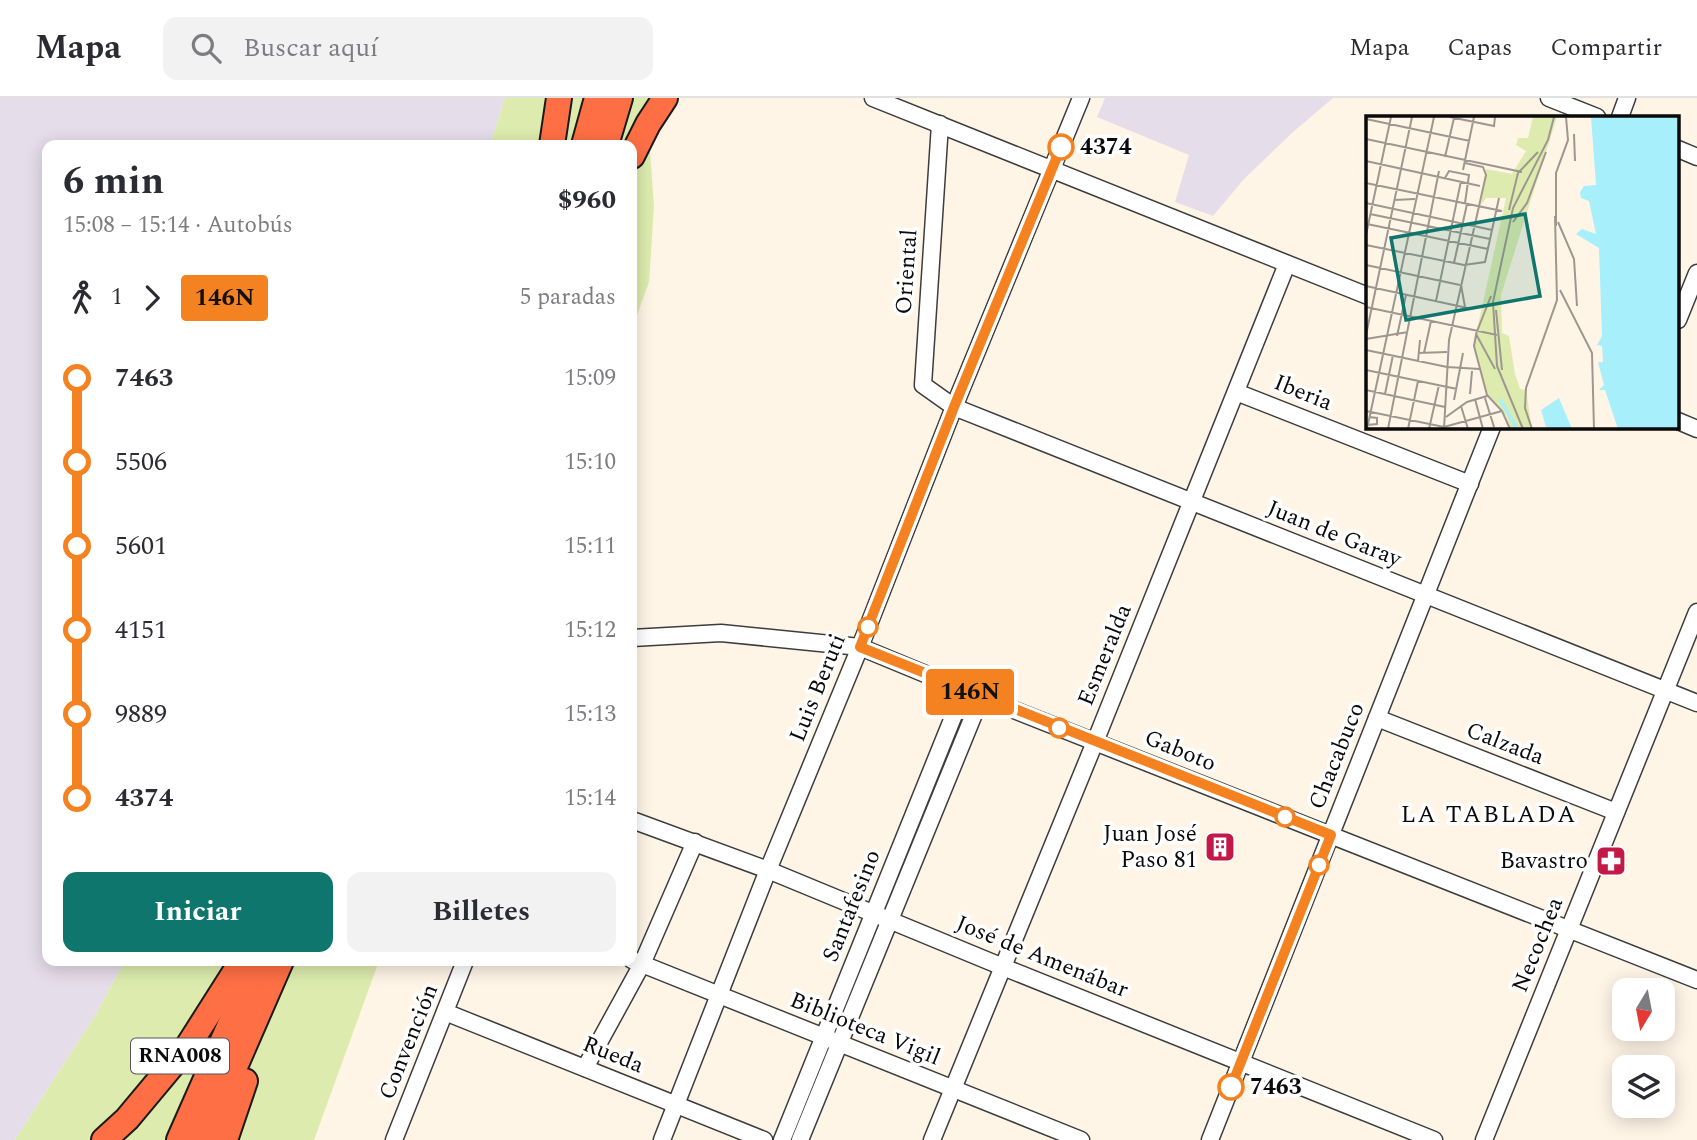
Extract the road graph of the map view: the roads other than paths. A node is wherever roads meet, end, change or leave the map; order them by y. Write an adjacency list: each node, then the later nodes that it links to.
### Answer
1 (559, 98): 12 (highway)
2 (597, 98): 13 (highway)
3 (620, 98): 14 (highway)
4 (665, 98): 15 (highway)
5 (873, 98): 11 (street)
6 (1081, 98): 18 (street, Luis Beruti)
7 (1549, 98): 9 (street)
8 (1628, 98): 10 (street)
9 (1594, 116)
10 (1620, 116)
11 (940, 124): 18 (street); 24 (street, Oriental)
12 (553, 140)
13 (585, 140)
14 (608, 140)
15 (637, 146)
16 (1680, 150): 17 (street)
17 (1697, 157)
18 (1052, 169): 19 (street); 24 (street, Luis Beruti)
19 (1287, 264): 21 (street); 23 (street, Esmeralda)
20 (1697, 273): 22 (street)
21 (1366, 295)
22 (1680, 315)
23 (1236, 392): 28 (street, Iberia); 29 (street, Esmeralda)
24 (954, 407): 29 (street, Juan de Garay); 33 (street, Luis Beruti)
25 (1680, 422): 27 (street)
26 (1491, 429): 28 (street, Chacabuco)
27 (1697, 429)
28 (1470, 484): 30 (street, Chacabuco)
29 (1192, 502): 30 (street, Juan de Garay); 39 (street, Esmeralda)
30 (1426, 595): 35 (street, Juan de Garay); 38 (street, Chacabuco)
31 (1697, 612): 35 (street, Necochea)
32 (637, 638): 33 (street, Gaboto)
33 (860, 647): 34 (street, Gaboto); 44 (street, Luis Beruti)
34 (964, 690): 36 (street, Gaboto); 45 (street, Santafesino)
35 (1666, 690): 37 (street, Juan de Garay); 40 (street, Necochea)
36 (981, 696): 39 (street, Gaboto); 46 (street, Santafesino)
37 (1697, 703)
38 (1377, 718): 40 (street, Calzada); 42 (street, Chacabuco)
39 (1095, 742): 42 (street, Gaboto); 55 (street, Esmeralda)
40 (1616, 812): 47 (street, Necochea)
41 (637, 822): 43 (street, José de Amenábar)
42 (1331, 835): 47 (street, Gaboto); 61 (street, Chacabuco)
43 (695, 842): 44 (street, José de Amenábar); 48 (street)
44 (768, 870): 45 (street, José de Amenábar); 57 (street, Luis Beruti)
45 (874, 913): 46 (street, José de Amenábar); 59 (street, Santafesino)
46 (890, 919): 55 (street, José de Amenábar); 60 (street, Santafesino)
47 (1569, 930): 56 (street, Gaboto); 78 (street, Necochea)
48 (637, 962): 57 (street, Biblioteca Vigil)
49 (239, 966): 65 (highway, RNA008)
50 (256, 966): 66 (highway, RNA008)
51 (281, 966): 67 (highway, RNA008)
52 (281, 966): 68 (highway)
53 (463, 966): 58 (street, Convención)
54 (635, 966): 62 (street)
55 (1003, 967): 61 (street, José de Amenábar); 63 (street, Esmeralda)
56 (1697, 980)
57 (719, 995): 59 (street, Biblioteca Vigil); 64 (street, Luis Beruti)
58 (445, 1012): 62 (street, Rueda); 69 (street, Convención)
59 (824, 1037): 60 (street, Biblioteca Vigil); 72 (street, Santafesino)
60 (839, 1043): 63 (street, Biblioteca Vigil); 73 (street, Santafesino)
61 (1241, 1062): 76 (street, Chacabuco); 77 (street, José de Amenábar)
62 (584, 1068): 64 (street, Rueda)
63 (953, 1089): 74 (street, Esmeralda); 75 (street, Biblioteca Vigil)
64 (676, 1105): 70 (street, Luis Beruti); 71 (street, Rueda)
65 (104, 1140)
66 (179, 1140)
67 (203, 1140)
68 (225, 1140)
69 (394, 1140)
70 (663, 1140)
71 (764, 1140)
72 (782, 1140)
73 (800, 1140)
74 (932, 1140)
75 (1081, 1140)
76 (1210, 1140)
77 (1434, 1140)
78 (1484, 1140)

